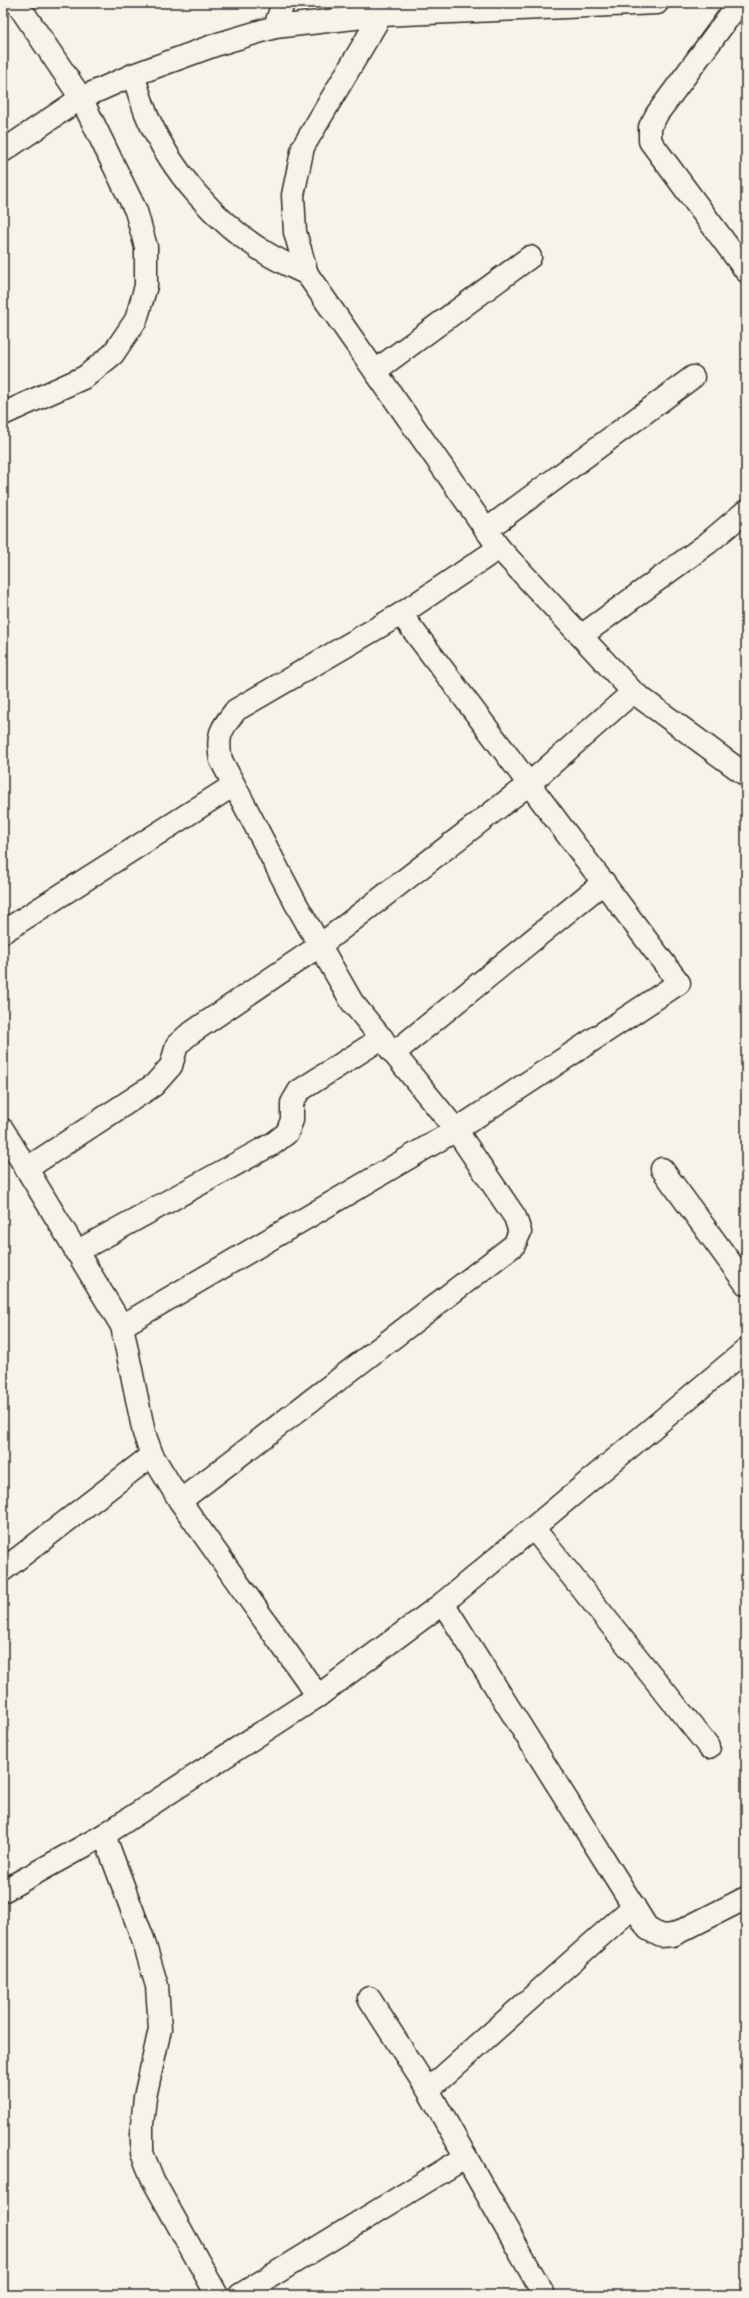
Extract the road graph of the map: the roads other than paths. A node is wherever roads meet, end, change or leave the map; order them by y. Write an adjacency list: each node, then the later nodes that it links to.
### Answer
1 (17, 3): 8 (street)
2 (283, 3): 6 (street)
3 (657, 3): 5 (street)
4 (739, 3): 11 (street)
5 (381, 15): 6 (street); 12 (street)
6 (276, 27): 7 (street)
7 (133, 75): 8 (street); 12 (street)
8 (81, 98): 9 (street); 15 (street)
9 (3, 151)
10 (530, 257): 13 (street)
11 (745, 268)
12 (307, 274): 13 (street)
13 (375, 371): 17 (street)
14 (693, 377): 17 (street)
15 (3, 414)
16 (746, 511): 20 (street)
17 (486, 530): 18 (street)
18 (499, 548): 19 (street); 20 (street)
19 (401, 614): 23 (street); 24 (street)
20 (581, 636): 21 (street)
21 (633, 692): 22 (street); 23 (street)
22 (742, 765)
23 (529, 784): 25 (street); 27 (street)
24 (234, 785): 26 (street); 27 (street)
25 (604, 882): 28 (street); 30 (street)
26 (3, 932)
27 (319, 946): 28 (street); 31 (street)
28 (388, 1046): 30 (street); 33 (street)
29 (3, 1130): 31 (street)
30 (456, 1130): 35 (street); 38 (street)
31 (26, 1169): 33 (street)
32 (662, 1169): 34 (street)
33 (76, 1252): 35 (street)
34 (746, 1284)
35 (123, 1330): 37 (street)
36 (746, 1350): 39 (street)
37 (152, 1455): 38 (street); 40 (street)
38 (180, 1501): 42 (street)
39 (534, 1529): 41 (street); 43 (street)
40 (3, 1570)
41 (442, 1603): 42 (street); 47 (street)
42 (318, 1696): 44 (street)
43 (709, 1747)
44 (104, 1835): 45 (street); 51 (street)
45 (3, 1891)
46 (746, 1898): 47 (street)
47 (634, 1906): 49 (street)
48 (369, 1998): 49 (street)
49 (428, 2090): 50 (street)
50 (466, 2157): 52 (street); 53 (street)
51 (217, 2295)
52 (240, 2295)
53 (544, 2295)

